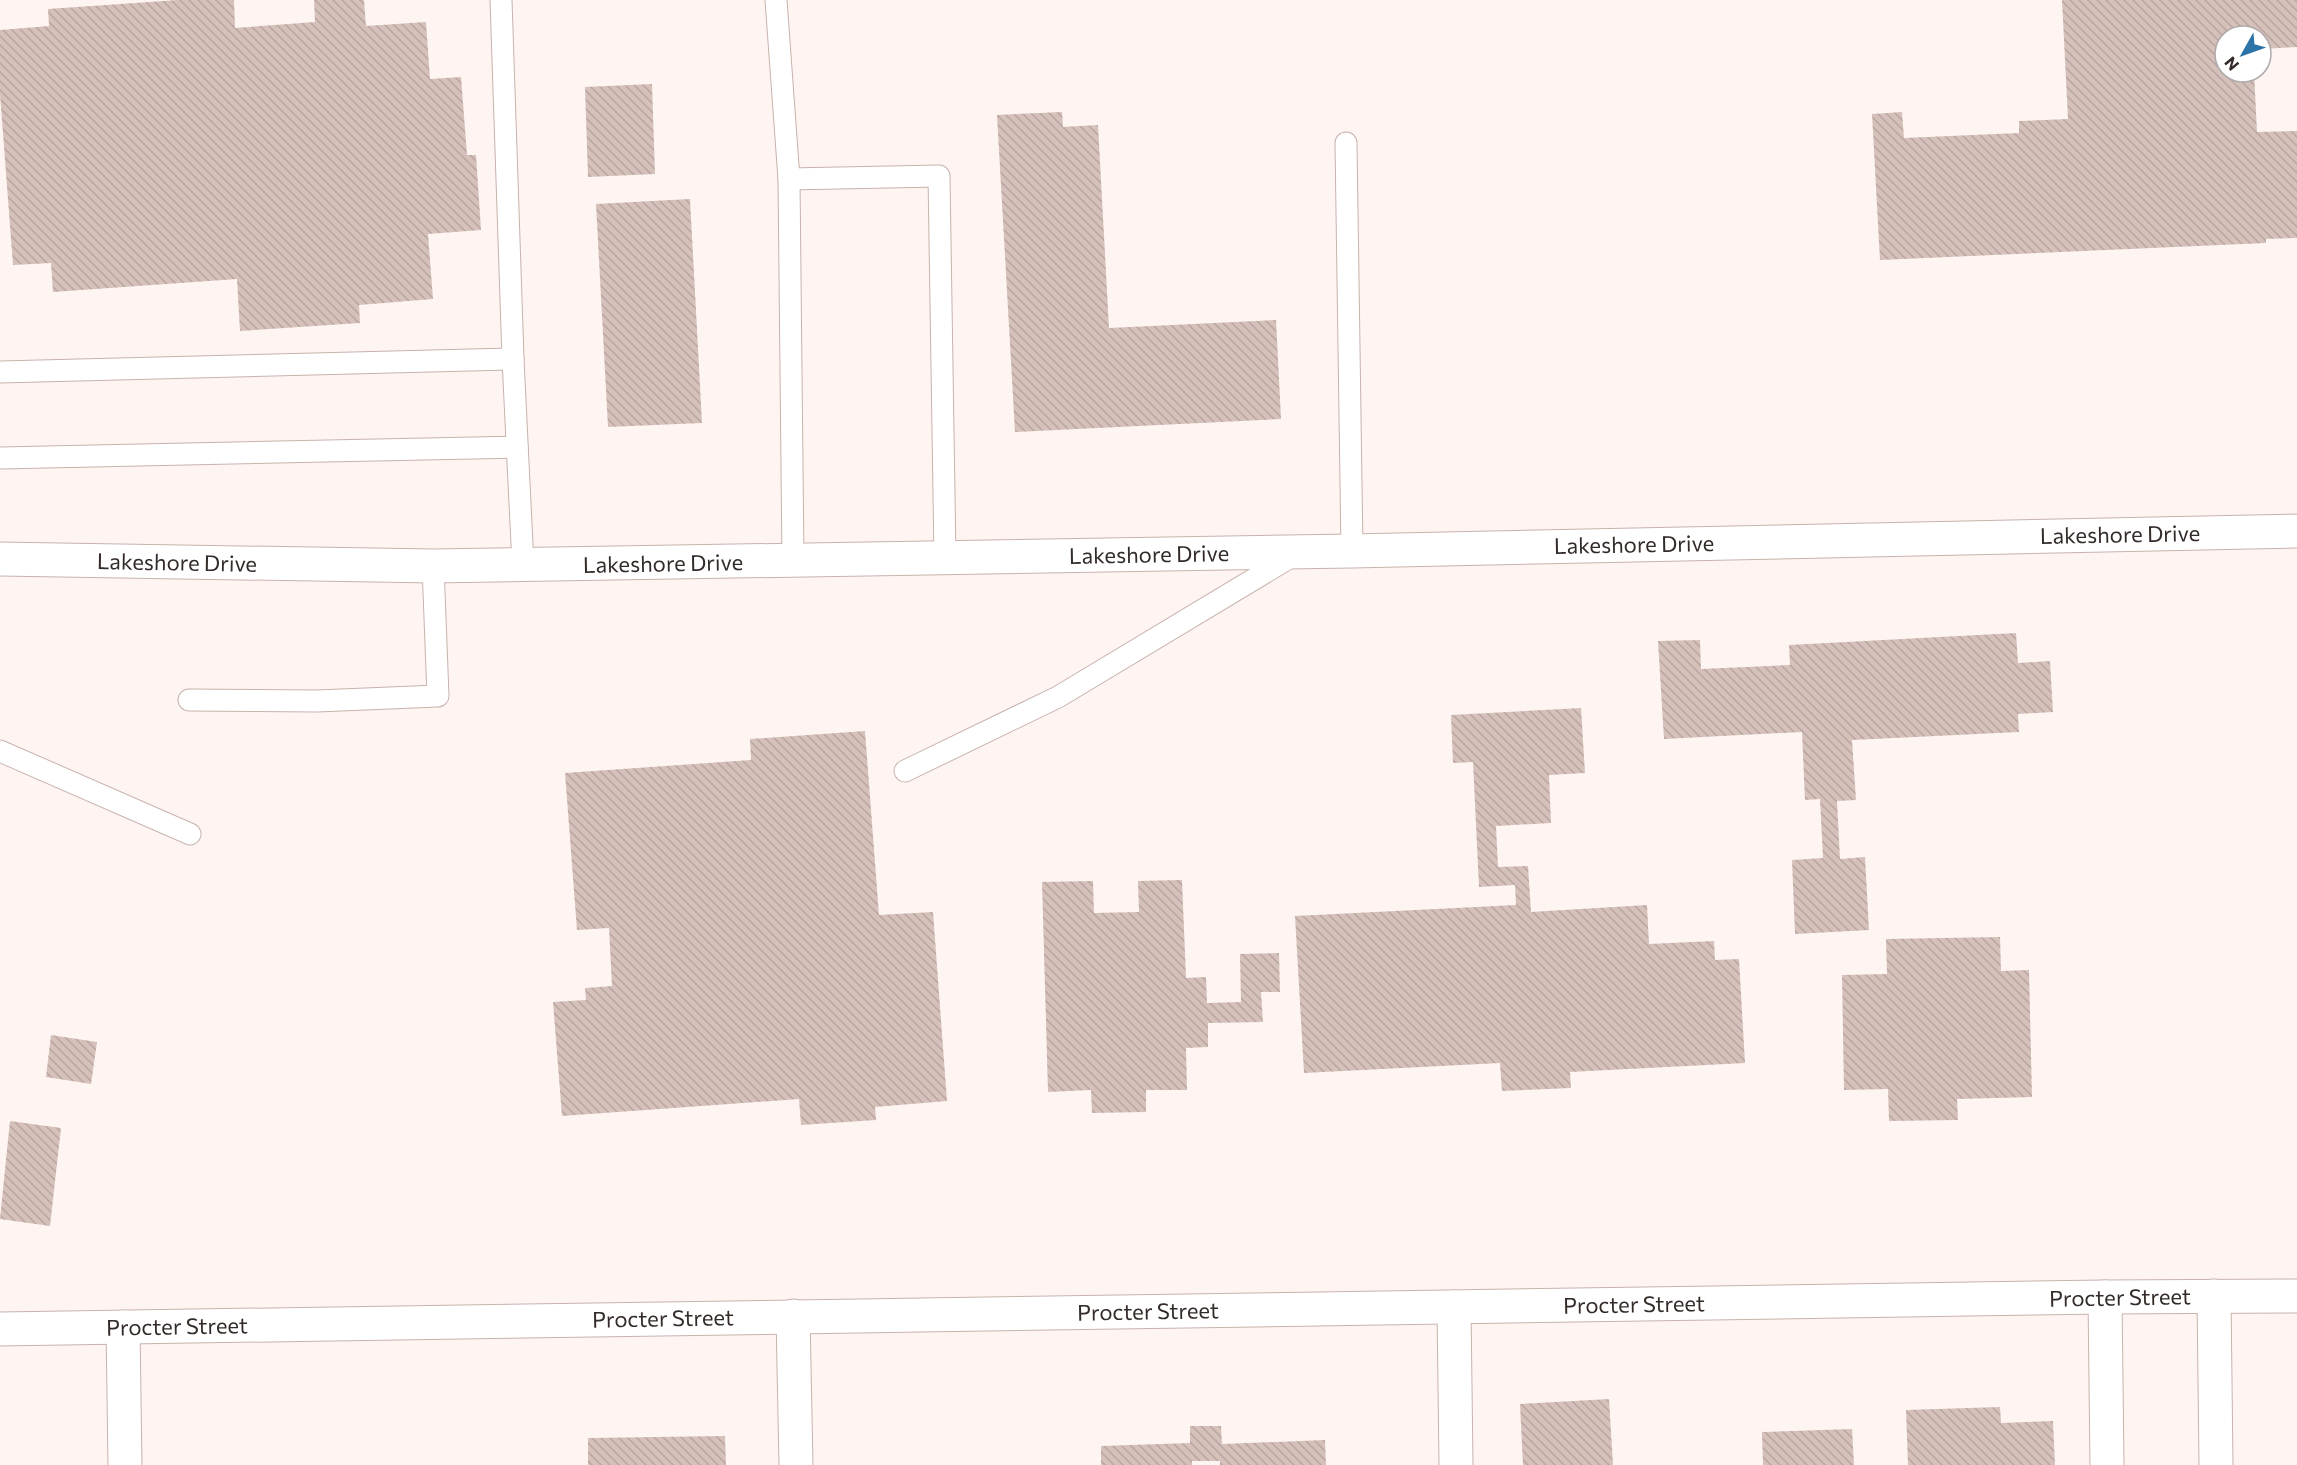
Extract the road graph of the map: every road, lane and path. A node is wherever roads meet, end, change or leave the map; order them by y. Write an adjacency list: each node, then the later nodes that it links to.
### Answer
1 (501, 0): 5 (lane)
2 (776, 0): 4 (lane)
3 (1346, 143): 10 (lane)
4 (789, 178): 12 (lane); 14 (lane)
5 (513, 359): 6 (lane); 7 (lane)
6 (0, 372)
7 (517, 447): 8 (lane); 15 (lane)
8 (0, 458)
9 (2297, 531): 10 (street, Lakeshore Drive)
10 (1352, 551): 11 (street, Lakeshore Drive)
11 (1299, 552): 12 (street, Lakeshore Drive); 19 (lane)
12 (945, 558): 14 (street, Lakeshore Drive)
13 (0, 559): 16 (street, Lakeshore Drive)
14 (793, 561): 15 (street, Lakeshore Drive)
15 (523, 565): 16 (street, Lakeshore Drive)
16 (434, 566): 17 (lane)
17 (189, 700)
18 (0, 751): 20 (lane)
19 (904, 771)
20 (190, 834)
21 (2214, 1296): 22 (street, Procter Street); 23 (street, Procter Street); 32 (street)
22 (2297, 1296)
23 (2105, 1297): 24 (street, Procter Street); 31 (street)
24 (1454, 1307): 25 (street, Procter Street); 30 (street)
25 (793, 1316): 26 (street, Procter Street); 29 (street)
26 (123, 1327): 27 (street, Procter Street); 28 (street)
27 (0, 1329)
28 (125, 1465)
29 (796, 1465)
30 (1456, 1465)
31 (2107, 1465)
32 (2216, 1465)

